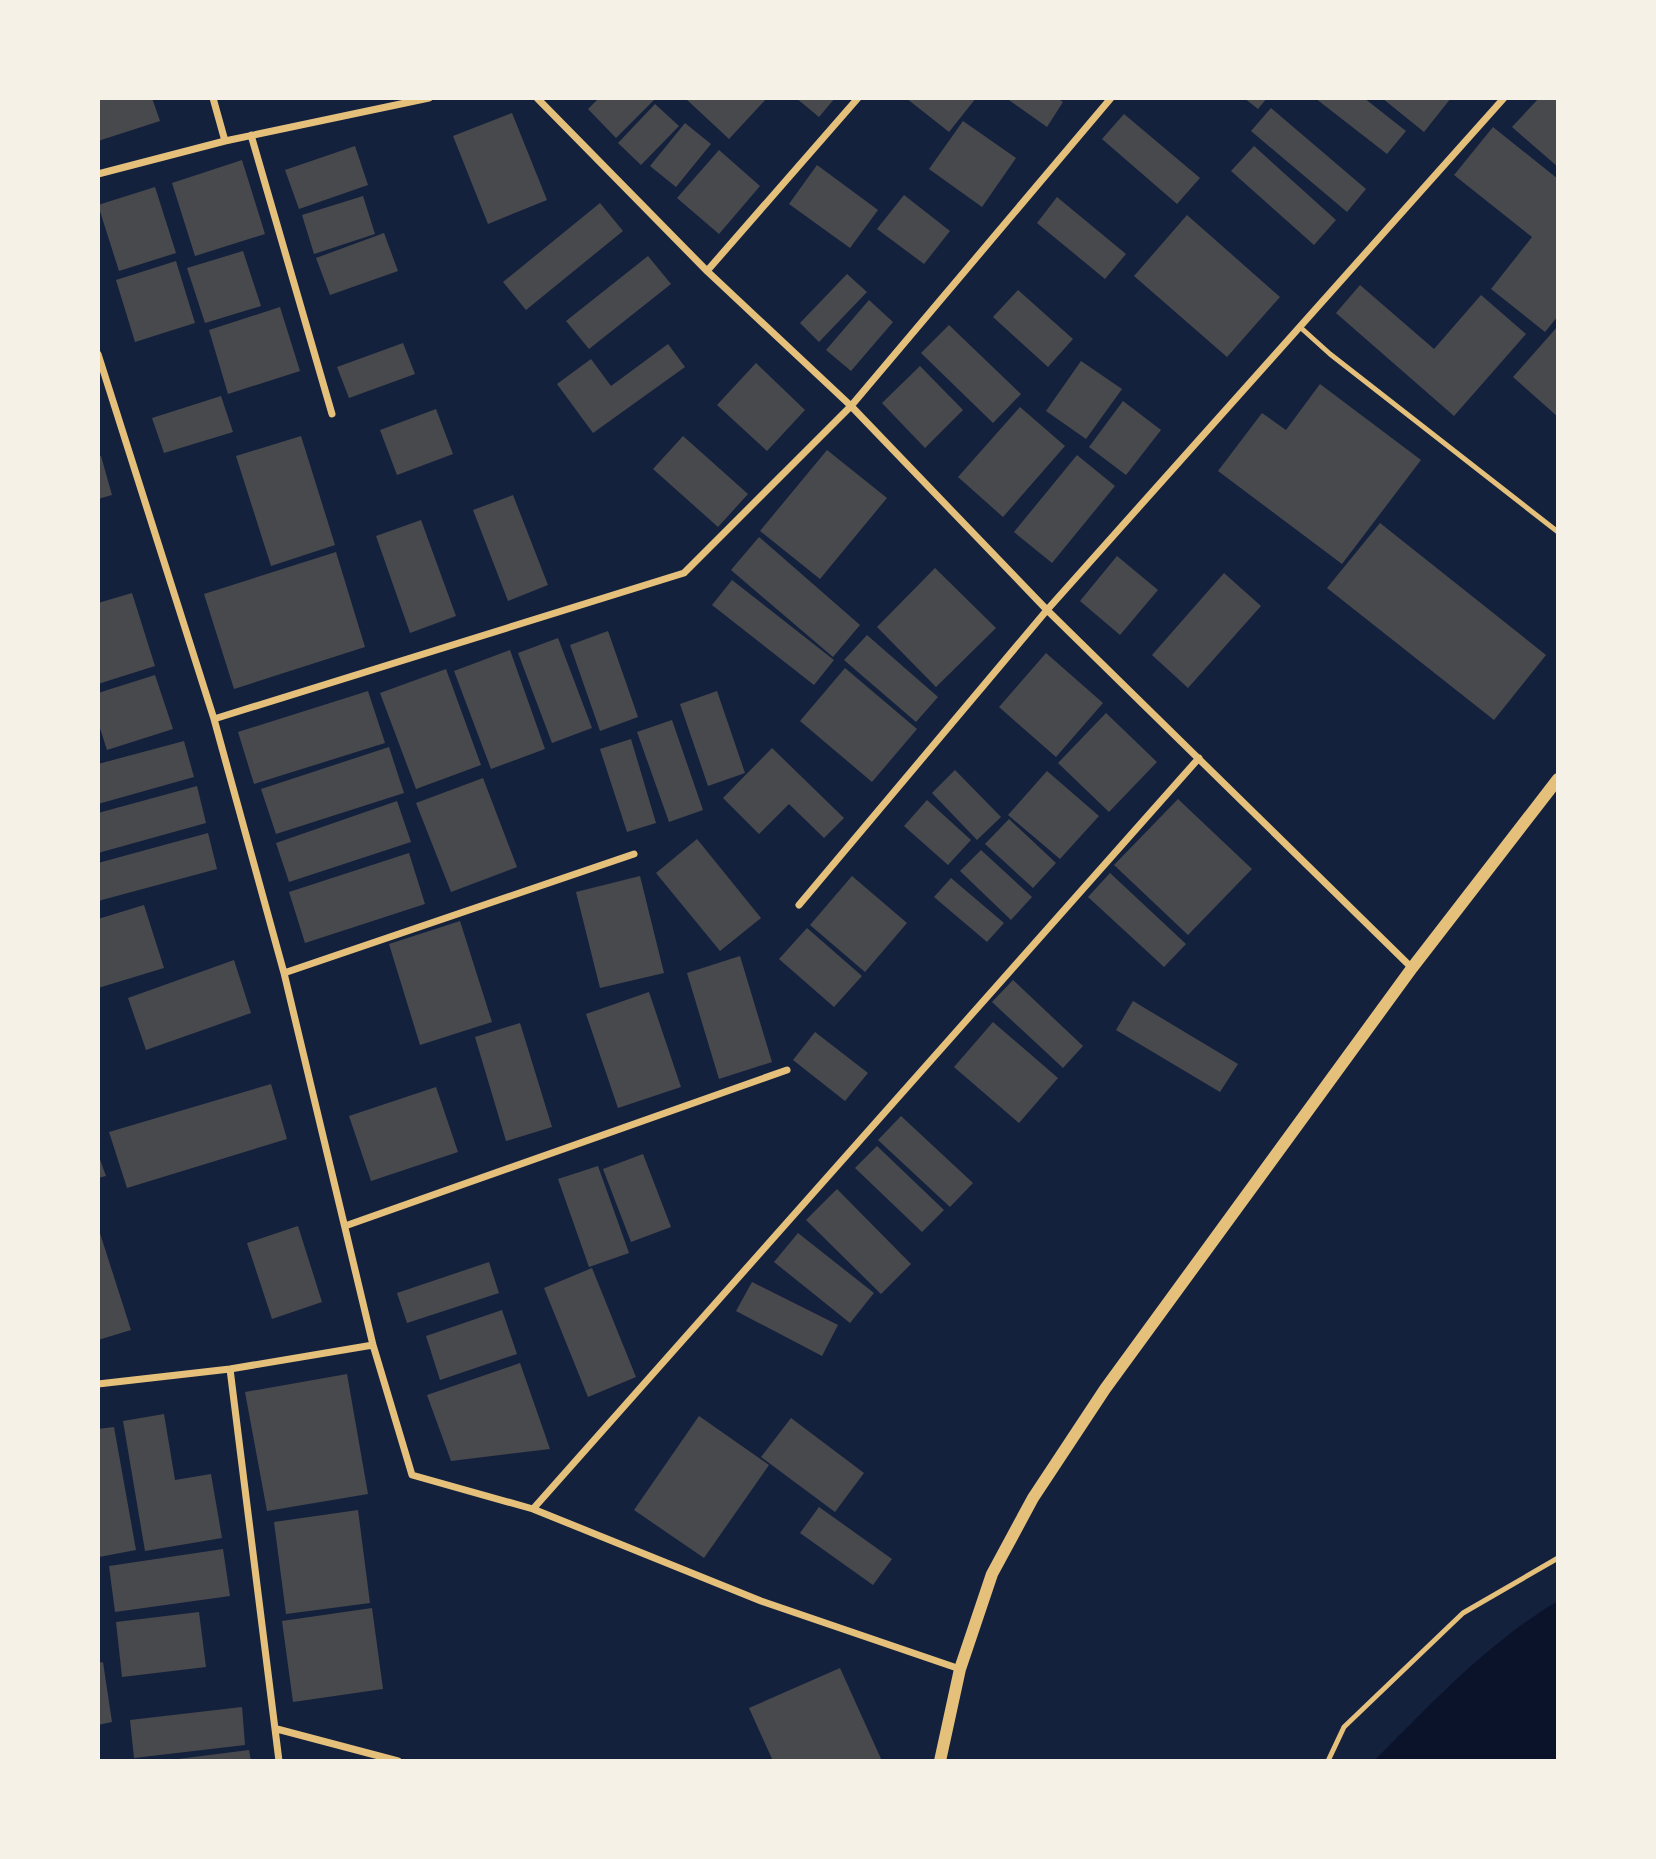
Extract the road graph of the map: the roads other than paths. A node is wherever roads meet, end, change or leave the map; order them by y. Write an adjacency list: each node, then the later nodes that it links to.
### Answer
1 (213, 98): 8 (street)
2 (429, 98): 7 (street)
3 (537, 98): 10 (street)
4 (858, 98): 10 (street)
5 (1111, 98): 13 (street)
6 (1504, 98): 11 (street)
7 (251, 135): 8 (street); 14 (street)
8 (225, 141): 9 (street)
9 (98, 174)
10 (707, 271): 13 (street)
11 (1300, 327): 15 (lane); 16 (street)
12 (98, 354): 17 (street)
13 (851, 406): 16 (street); 17 (street)
14 (332, 414)
15 (1558, 532)
16 (1047, 610): 18 (street); 21 (street)
17 (214, 719): 23 (street)
18 (1199, 758): 22 (street); 29 (street)
19 (1558, 779): 22 (street)
20 (634, 855): 23 (street)
21 (799, 905)
22 (1412, 968): 31 (street)
23 (284, 974): 25 (street)
24 (788, 1070): 25 (street)
25 (345, 1226): 26 (street)
26 (373, 1345): 27 (street); 29 (street)
27 (229, 1369): 28 (street); 32 (street)
28 (98, 1384)
29 (533, 1509): 31 (street)
30 (1558, 1558): 36 (lane)
31 (960, 1669): 35 (street)
32 (277, 1729): 33 (street); 34 (street)
33 (279, 1761)
34 (398, 1761)
35 (940, 1761)
36 (1328, 1761)

